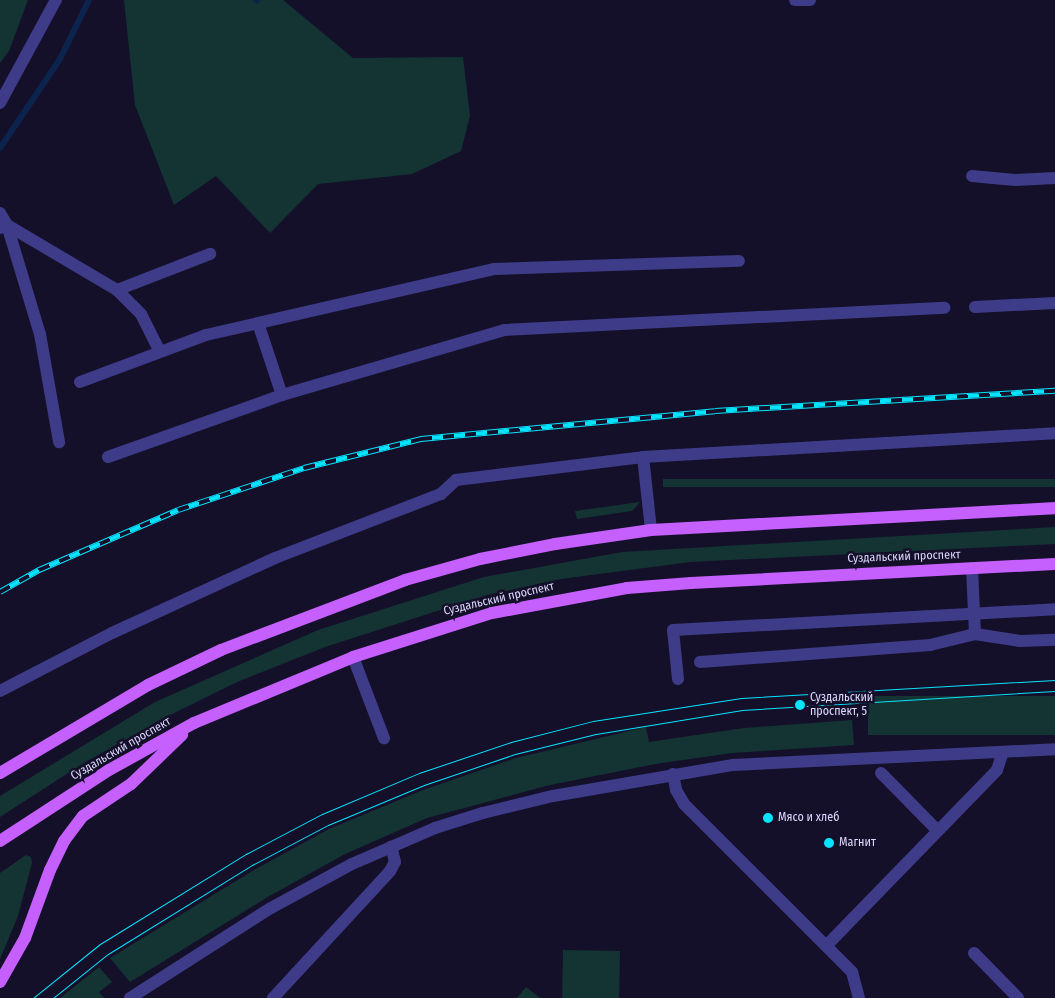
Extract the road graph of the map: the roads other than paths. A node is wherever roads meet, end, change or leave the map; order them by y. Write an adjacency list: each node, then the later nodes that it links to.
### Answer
1 (56, 0): 4 (street)
2 (796, 0): 3 (street)
3 (810, 0)
4 (0, 103)
5 (972, 176): 6 (street)
6 (1055, 178)
7 (0, 214): 8 (street)
8 (4, 226): 11 (street); 20 (street)
9 (210, 254): 11 (street)
10 (739, 261): 15 (street)
11 (117, 290): 16 (street)
12 (1055, 303): 13 (street)
13 (975, 307)
14 (944, 308): 18 (street)
15 (258, 324): 16 (street); 18 (street)
16 (160, 352): 17 (street)
17 (80, 382)
18 (282, 395): 21 (street)
19 (1055, 432): 22 (street)
20 (59, 442)
21 (108, 456)
22 (643, 457): 24 (street); 34 (street)
23 (1055, 508): 24 (main road)
24 (650, 530): 39 (main road)
25 (1055, 564): 26 (main road, Суздальский проспект)
26 (972, 568): 28 (street); 31 (main road, Суздальский проспект)
27 (1055, 609): 28 (street)
28 (974, 614): 29 (street); 33 (street)
29 (975, 634): 30 (street); 32 (street)
30 (1055, 640)
31 (354, 657): 35 (main road, Суздальский проспект); 36 (street)
32 (700, 662)
33 (678, 679)
34 (0, 691)
35 (194, 723): 43 (main road, Суздальский проспект); 47 (main road)
36 (384, 738)
37 (1055, 749): 38 (street)
38 (1003, 752): 40 (street); 42 (street)
39 (0, 773)
40 (673, 774): 44 (street); 45 (street)
41 (881, 774): 42 (street)
42 (938, 831): 45 (street)
43 (0, 842)
44 (391, 846): 48 (street); 49 (street)
45 (828, 945): 50 (street)
46 (974, 953): 51 (street)
47 (0, 982)
48 (137, 996)
49 (273, 998)
50 (859, 998)
51 (1018, 998)

